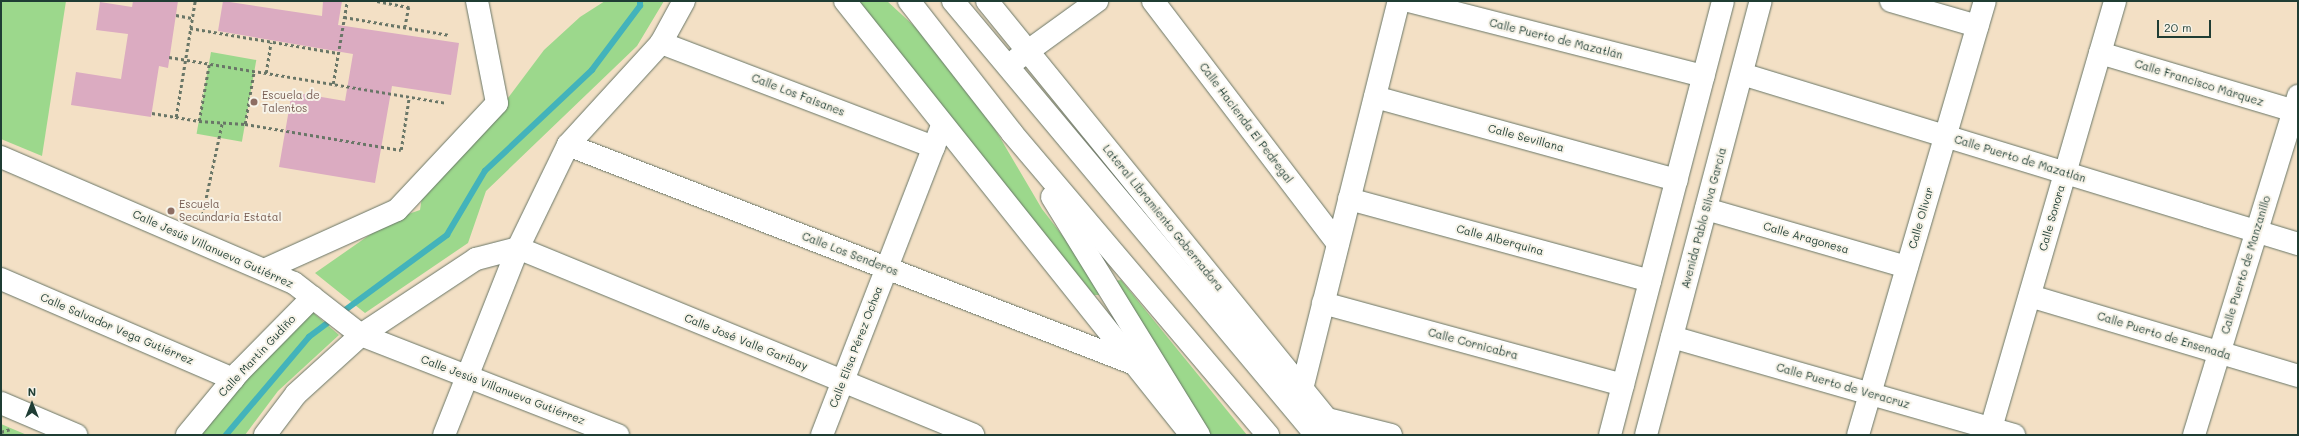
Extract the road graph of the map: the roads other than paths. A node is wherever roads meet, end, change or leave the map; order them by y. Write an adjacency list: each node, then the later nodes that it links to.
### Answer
1 (477, 1): 41 (main road)
2 (684, 1): 17 (main road)
3 (845, 1): 25 (main road)
4 (909, 1): 26 (main road)
5 (953, 1): 20 (main road)
6 (987, 1): 18 (main road, Lateral Libramiento Gobernadora)
7 (1097, 1): 18 (main road)
8 (1153, 1): 36 (main road, Calle Hacienda El Pedregal)
9 (1399, 1): 23 (main road)
10 (1409, 1): 22 (main road, Calle Puerto de Mazatlán)
11 (1724, 1): 22 (main road)
12 (1761, 1): 21 (main road, Avenida Pablo Silva García)
13 (1891, 1): 16 (main road)
14 (1985, 1): 16 (main road, Calle Olivar)
15 (2115, 1): 19 (main road, Calle Sonora)
16 (1977, 26): 27 (main road, Calle Olivar)
17 (662, 42): 28 (main road); 29 (main road, Calle Los Faisanes)
18 (1028, 51): 20 (main road); 56 (main road, Lateral Libramiento Gobernadora)
19 (2100, 53): 24 (main road, Calle Francisco Márquez); 31 (main road, Calle Sonora)
20 (1008, 66): 59 (main road)
21 (1742, 74): 27 (main road, Calle Puerto de Mazatlán); 34 (main road, Avenida Pablo Silva García)
22 (1704, 76): 32 (main road)
23 (1375, 96): 32 (main road, Calle Sevillana); 33 (main road)
24 (2296, 106): 35 (main road, Calle Puerto de Manzanillo)
25 (942, 125): 29 (main road, Calle Elisa Pérez Ochoa); 50 (main road)
26 (1012, 133): 69 (main road); 70 (main road)
27 (1945, 136): 31 (main road, Calle Puerto de Mazatlán); 39 (main road, Calle Olivar)
28 (568, 145): 38 (main road); 40 (main road, Calle Los Senderos)
29 (934, 147): 40 (main road, Calle Elisa Pérez Ochoa)
30 (1, 157): 41 (main road, Calle Jesús Villanueva Gutiérrez)
31 (2066, 173): 35 (main road, Calle Puerto de Mazatlán); 44 (main road, Calle Sonora)
32 (1677, 180): 43 (main road)
33 (1349, 199): 36 (main road); 43 (main road, Calle Alberquina)
34 (1706, 209): 39 (main road, Calle Aragonesa); 48 (main road, Avenida Pablo Silva García)
35 (2256, 231): 37 (main road, Calle Puerto de Mazatlán); 49 (main road, Calle Puerto de Manzanillo)
36 (1338, 244): 46 (main road)
37 (2298, 244)
38 (518, 248): 47 (main road); 51 (main road); 54 (main road, Calle José Valle Garibay)
39 (1907, 267): 57 (main road, Calle Olivar)
40 (887, 268): 50 (main road, Calle Los Senderos); 54 (main road, Calle Elisa Pérez Ochoa)
41 (264, 270): 45 (main road, Calle Jesús Villanueva Gutiérrez)
42 (1, 279): 53 (main road, Calle Salvador Vega Gutiérrez)
43 (1650, 281): 55 (main road)
44 (2030, 296): 49 (main road, Calle Puerto de Ensenada); 60 (main road, Calle Sonora)
45 (313, 297): 47 (main road, Calle Jesús Villanueva Gutiérrez); 53 (main road, Calle Martín Gudiño)
46 (1324, 303): 55 (main road, Calle Cornicabra); 56 (main road)
47 (355, 330): 51 (main road, Calle Jesús Villanueva Gutiérrez); 63 (main road)
48 (1672, 337): 57 (main road, Calle Puerto de Veracruz); 73 (main road, Avenida Pablo Silva García)
49 (2219, 353): 52 (main road, Calle Puerto de Ensenada); 76 (main road, Calle Puerto de Manzanillo)
50 (1132, 363): 68 (main road)
51 (467, 376): 64 (main road); 65 (main road, Calle Jesús Villanueva Gutiérrez)
52 (2298, 376)
53 (233, 379): 62 (main road, Calle Martín Gudiño)
54 (843, 382): 66 (main road, Calle Elisa Pérez Ochoa); 67 (main road, Calle José Valle Garibay)
55 (1623, 385): 72 (main road)
56 (1302, 389): 59 (main road, Lateral Libramiento Gobernadora)
57 (1870, 394): 60 (main road, Calle Puerto de Veracruz); 74 (main road, Calle Olivar)
58 (1, 403): 61 (main road)
59 (1328, 430): 71 (main road)
60 (1990, 432): 75 (main road, Calle Puerto de Veracruz)
61 (76, 435)
62 (187, 435)
63 (265, 435)
64 (444, 435)
65 (618, 435)
66 (822, 435)
67 (974, 435)
68 (1192, 435)
69 (1199, 435)
70 (1268, 435)
71 (1391, 435)
72 (1610, 435)
73 (1646, 435)
74 (1858, 435)
75 (2014, 435)
76 (2194, 435)

